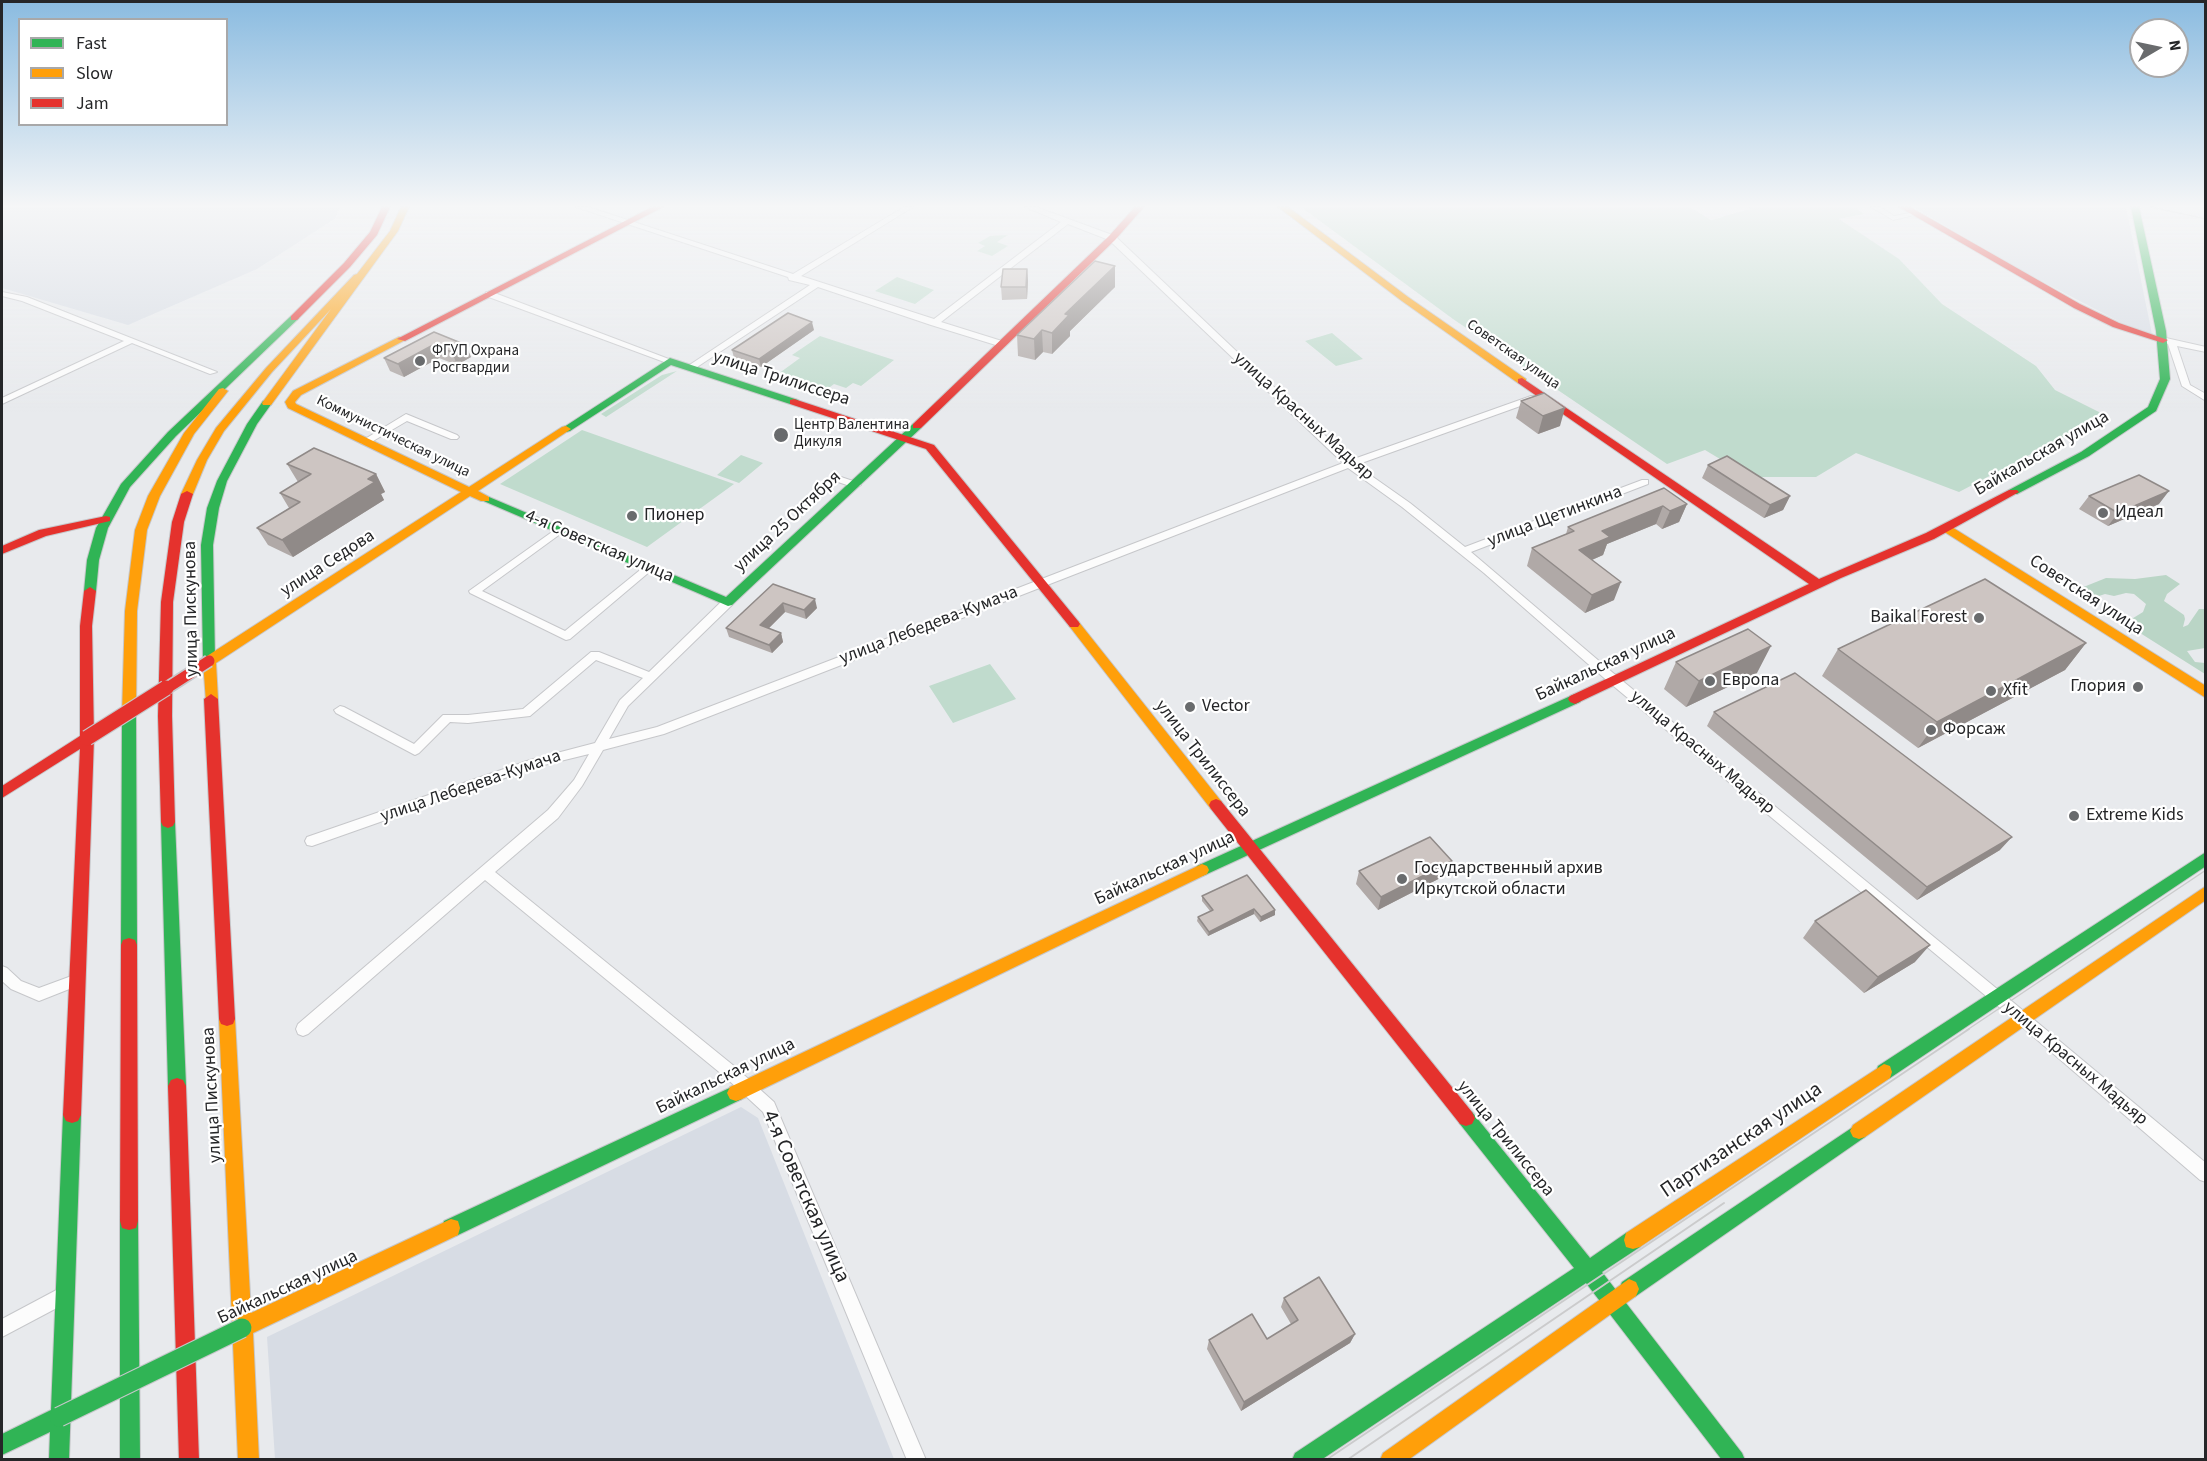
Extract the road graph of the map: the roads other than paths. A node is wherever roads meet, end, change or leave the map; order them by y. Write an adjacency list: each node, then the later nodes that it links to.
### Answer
1 (336, 275): 23 (main road)
2 (358, 275): 75 (main road, улица Пискунова)
3 (360, 275): 46 (main road, улица Пискунова)
4 (526, 275): 15 (main road, Коммунистическая улица)
5 (784, 275): 13 (street)
6 (797, 275): 13 (street)
7 (996, 275): 17 (street)
8 (1073, 275): 20 (main road, улица 25 Октября)
9 (1151, 275): 32 (street, улица Красных Мадьяр)
10 (1373, 275): 26 (main road, Советская улица)
11 (2022, 275): 19 (main road)
12 (2151, 275): 19 (main road, Байкальская улица)
13 (792, 278): 14 (street)
14 (815, 285): 17 (street); 24 (street)
15 (489, 294): 22 (street, улица Трилиссера); 31 (main road, Коммунистическая улица)
16 (3, 295): 18 (street)
17 (934, 323): 20 (street)
18 (130, 341): 25 (street); 28 (street)
19 (2167, 341): 21 (street); 27 (street); 38 (main road, Байкальская улица)
20 (1002, 344): 30 (main road, улица 25 Октября)
21 (2205, 350)
22 (670, 361): 24 (main road, улица Трилиссера); 36 (main road, улица Седова)
23 (244, 368): 37 (main road); 74 (main road)
24 (691, 368): 30 (main road, улица Трилиссера)
25 (213, 372)
26 (1541, 395): 32 (street, улица Лебедева-Кумача); 44 (main road, Советская улица)
27 (2205, 398)
28 (2, 401)
29 (454, 437): 31 (street)
30 (905, 438): 35 (main road, улица 25 Октября); 43 (main road, улица Трилиссера)
31 (365, 442): 36 (main road, Коммунистическая улица)
32 (1349, 464): 41 (street, улица Красных Мадьяр); 43 (street, улица Лебедева-Кумача)
33 (841, 480): 35 (street)
34 (1645, 482): 41 (street, улица Щетинкина)
35 (856, 484): 45 (main road, улица 25 Октября)
36 (471, 493): 39 (main road, 4-я Советская улица); 46 (main road, улица Седова)
37 (106, 519): 40 (main road); 51 (main road)
38 (1947, 528): 44 (main road, Байкальская улица); 49 (main road, Советская улица)
39 (559, 530): 42 (main road, 4-я Советская улица); 42 (street)
40 (2, 550)
41 (1464, 551): 48 (street, улица Красных Мадьяр)
42 (649, 568): 45 (main road, 4-я Советская улица)
43 (1041, 583): 52 (street, улица Лебедева-Кумача); 55 (main road, улица Трилиссера)
44 (1819, 585): 48 (main road, Байкальская улица)
45 (728, 602): 47 (street, улица 25 Октября)
46 (209, 661): 51 (main road, улица Седова, bridge); 70 (main road, улица Пискунова)
47 (651, 677): 50 (street); 52 (street, улица 25 Октября)
48 (1615, 681): 55 (main road, Байкальская улица); 61 (street, улица Красных Мадьяр)
49 (2205, 693)
50 (340, 710)
51 (87, 738): 53 (main road, улица Седова); 60 (main road)
52 (598, 746): 54 (street, улица Лебедева-Кумача); 57 (street, улица 25 Октября)
53 (2, 793)
54 (312, 841)
55 (1250, 849): 64 (main road, Байкальская улица); 66 (main road, улица Трилиссера)
56 (2205, 858): 61 (main road, Партизанская улица)
57 (485, 872): 63 (street, улица 25 Октября); 64 (street, 4-я Советская улица)
58 (2205, 892): 62 (main road)
59 (2, 972): 60 (street)
60 (77, 980): 67 (main road)
61 (1997, 997): 62 (street, улица Красных Мадьяр); 66 (main road, Партизанская улица)
62 (2022, 1018): 65 (street, улица Красных Мадьяр); 68 (main road)
63 (303, 1029)
64 (746, 1088): 70 (main road, Байкальская улица); 77 (street, 4-я Советская улица)
65 (2205, 1174)
66 (1587, 1269): 68 (main road, улица Трилиссера); 78 (main road, Партизанская улица)
67 (65, 1295): 69 (street); 71 (main road)
68 (1612, 1301): 79 (main road); 80 (main road, улица Трилиссера)
69 (2, 1328)
70 (242, 1328): 71 (main road, Байкальская улица, bridge); 76 (main road, улица Пискунова)
71 (59, 1417): 72 (main road, Байкальская улица); 73 (main road)
72 (2, 1445)
73 (58, 1460)
74 (130, 1460)
75 (189, 1460)
76 (249, 1460)
77 (917, 1460)
78 (1302, 1460)
79 (1390, 1460)
80 (1735, 1460)

